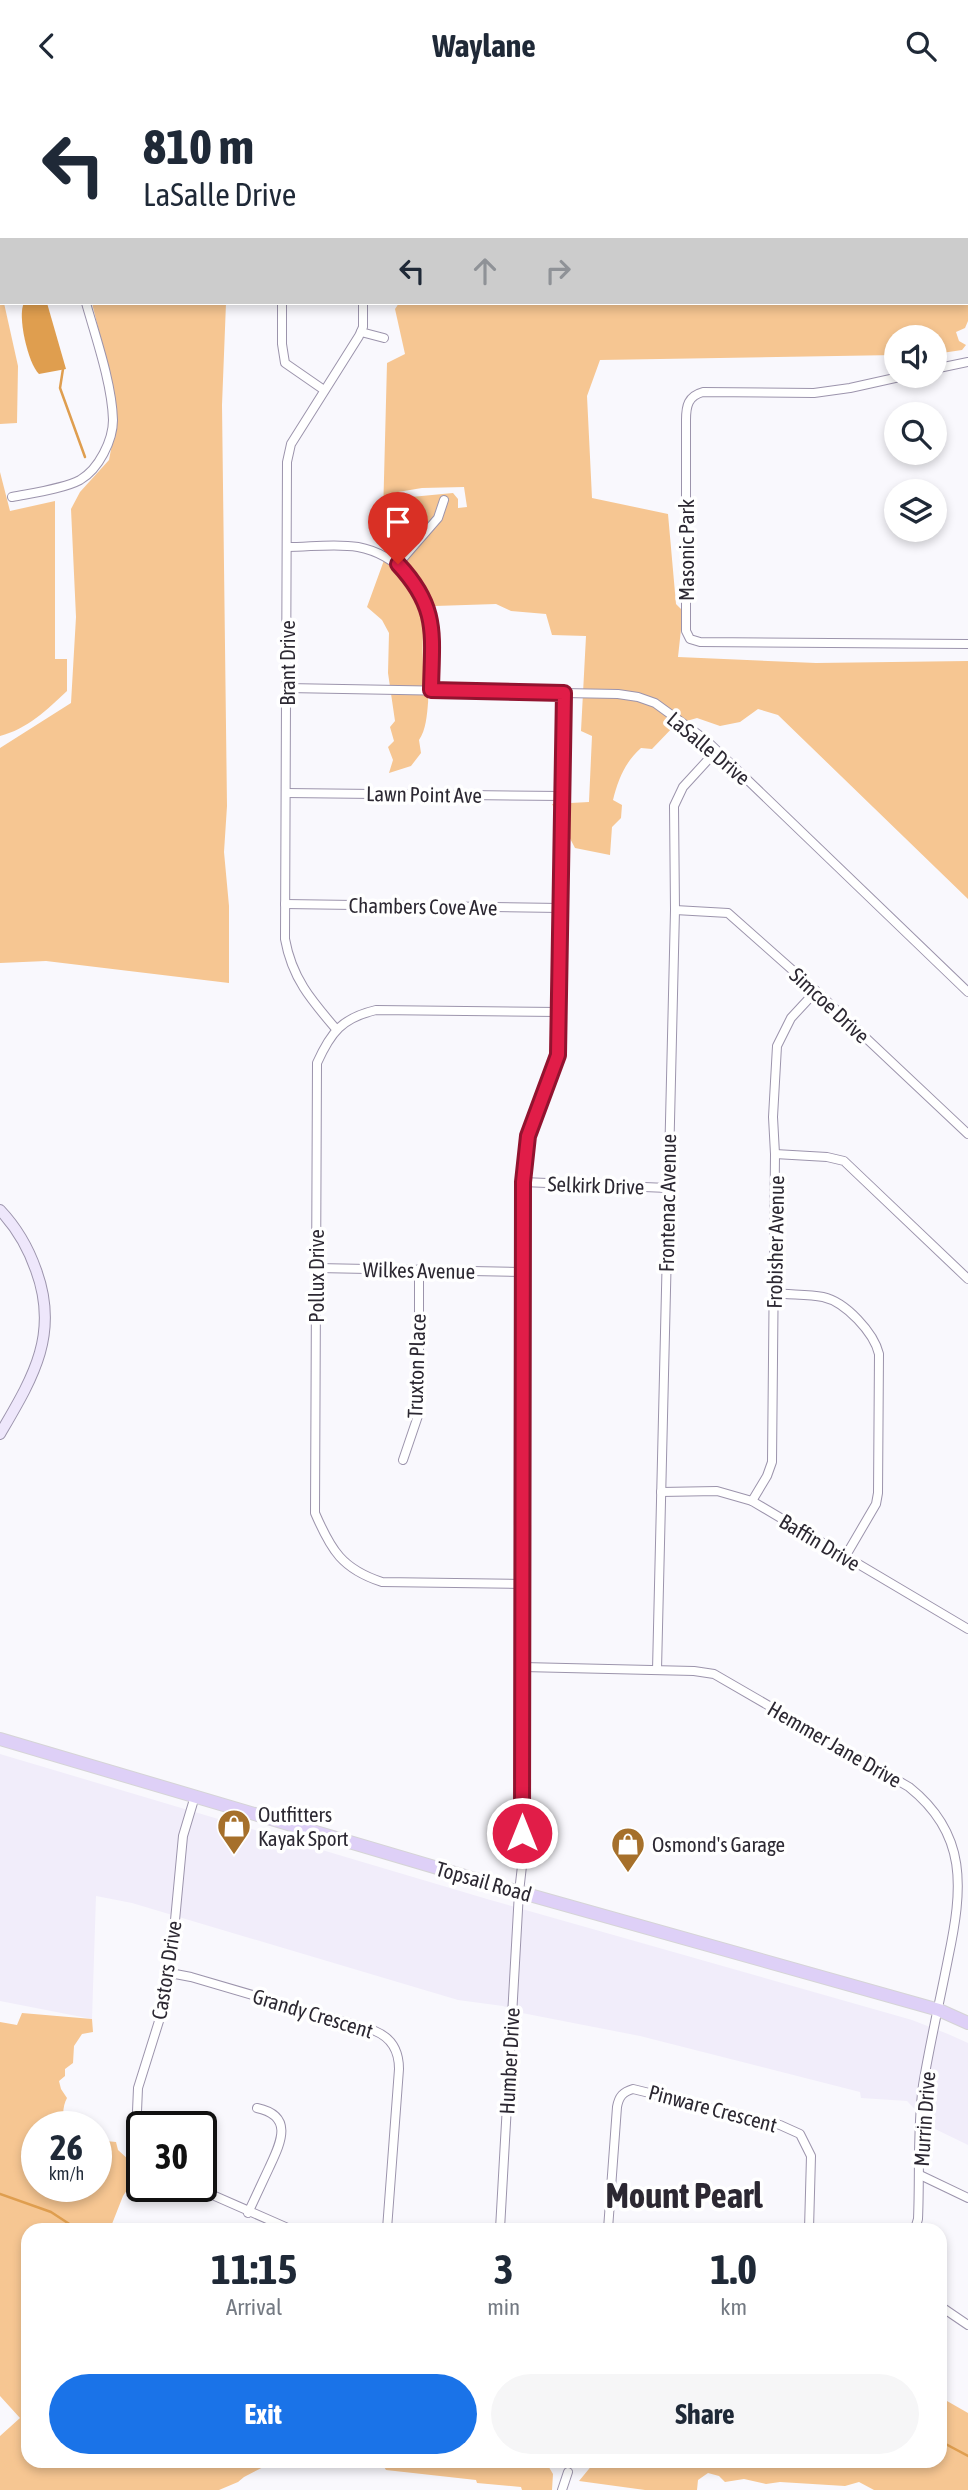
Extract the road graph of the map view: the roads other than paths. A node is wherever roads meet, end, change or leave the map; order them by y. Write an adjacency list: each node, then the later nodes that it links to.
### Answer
1 (87, 305): 10 (street)
2 (282, 305): 9 (street)
3 (363, 305): 4 (street, Brant Drive)
4 (361, 332): 5 (street); 9 (street, Brant Drive)
5 (384, 338)
6 (968, 362): 7 (street)
7 (947, 366)
8 (884, 380): 14 (street, Masonic Park)
9 (324, 390): 12 (street, Brant Drive)
10 (12, 497)
11 (444, 499): 13 (street)
12 (287, 547): 13 (street); 15 (street, Brant Drive)
13 (398, 564): 16 (street)
14 (968, 644)
15 (287, 688): 16 (street, LaSalle Drive); 19 (street, Brant Drive)
16 (431, 690): 17 (street, LaSalle Drive)
17 (564, 693): 18 (street, LaSalle Drive); 20 (street, Humber Drive)
18 (716, 751): 23 (street, Frontenac Avenue); 25 (street, LaSalle Drive)
19 (286, 793): 20 (street, Lawn Point Ave); 21 (street, Brant Drive)
20 (562, 796): 22 (street, Humber Drive)
21 (285, 904): 22 (street, Chambers Cove Ave); 27 (street, Brant Drive)
22 (560, 908): 26 (street, Humber Drive)
23 (675, 910): 24 (street, Simcoe Drive); 31 (street, Frontenac Avenue)
24 (816, 992): 28 (street, Simcoe Drive); 29 (street, Frobisher Avenue)
25 (968, 992)
26 (558, 1012): 27 (street); 30 (street, Humber Drive)
27 (336, 1029): 33 (street, Pollux Drive)
28 (968, 1134)
29 (775, 1154): 36 (street); 37 (street, Frobisher Avenue)
30 (523, 1182): 31 (street, Selkirk Drive); 35 (street, Humber Drive)
31 (668, 1188): 40 (street, Frontenac Avenue)
32 (0, 1210): 38 (street)
33 (317, 1268): 34 (street, Wilkes Avenue); 43 (street, Pollux Drive)
34 (419, 1269): 35 (street, Wilkes Avenue); 39 (street, Truxton Place)
35 (522, 1272): 43 (street, Humber Drive)
36 (968, 1279)
37 (774, 1293): 41 (street, Frobisher Avenue); 42 (street)
38 (0, 1434)
39 (403, 1460)
40 (661, 1492): 41 (street, Baffin Drive); 46 (street, Frontenac Avenue)
41 (752, 1501): 42 (street, Baffin Drive)
42 (845, 1557): 44 (street, Baffin Drive)
43 (523, 1584): 45 (street, Humber Drive)
44 (968, 1629)
45 (523, 1667): 46 (street, Hemmer Jane Drive); 49 (street, Humber Drive)
46 (657, 1670): 51 (street, Hemmer Jane Drive)
47 (0, 1739): 48 (main road, Topsail Road)
48 (195, 1796): 49 (main road, Topsail Road); 50 (street, Castors Drive)
49 (519, 1892): 51 (main road, Topsail Road); 61 (street, Humber Drive)
50 (170, 1973): 54 (street, Castors Drive); 60 (street, Grandy Crescent)
51 (939, 2010): 52 (main road, Topsail Road); 55 (street, Murrin Drive)
52 (968, 2023)
53 (257, 2108): 58 (street)
54 (137, 2111)
55 (920, 2175): 57 (street); 64 (street, Murrin Drive)
56 (217, 2198): 58 (street)
57 (968, 2198)
58 (248, 2213): 59 (street)
59 (274, 2223)
60 (387, 2223)
61 (500, 2223)
62 (608, 2223): 63 (street, Pinware Crescent)
63 (809, 2223)
64 (917, 2223)
65 (947, 2311): 66 (street)
66 (968, 2325)
67 (568, 2472): 68 (street)
68 (562, 2490)

